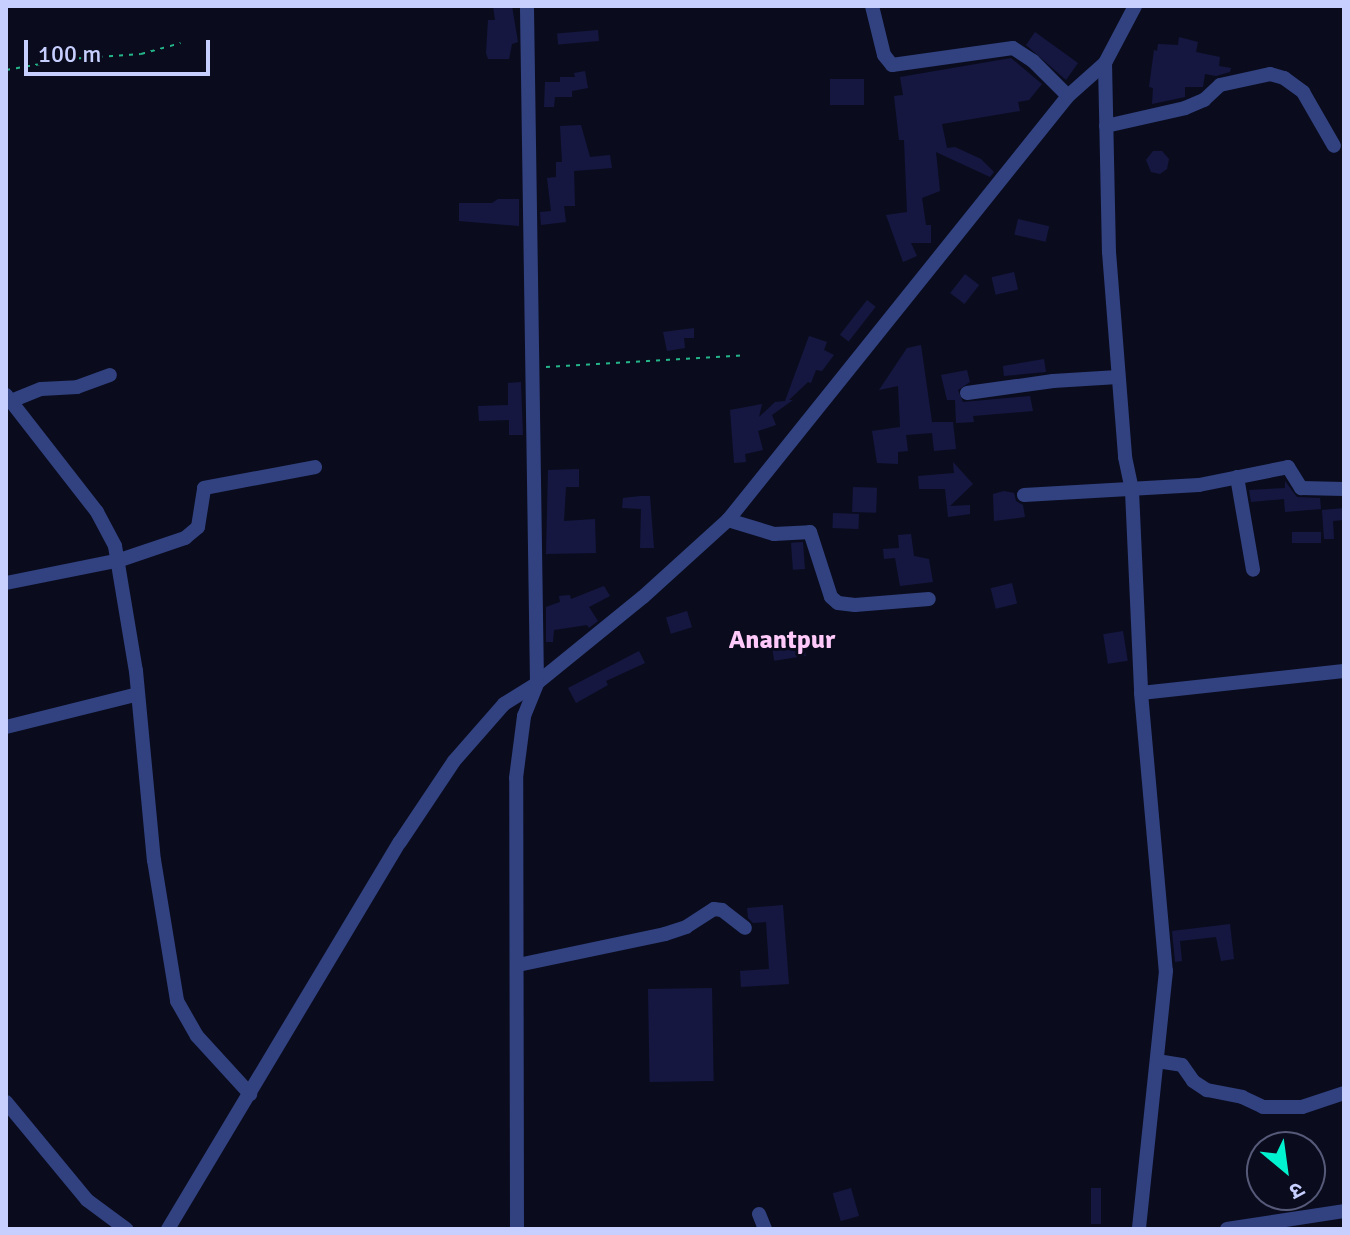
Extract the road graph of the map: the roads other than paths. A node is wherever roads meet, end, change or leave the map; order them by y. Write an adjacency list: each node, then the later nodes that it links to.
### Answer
1 (527, 6): 23 (street)
2 (872, 6): 5 (street)
3 (1135, 6): 4 (street)
4 (1105, 63): 5 (street); 6 (street)
5 (1068, 96): 17 (street)
6 (1106, 126): 7 (street); 9 (street)
7 (1334, 146)
8 (110, 375): 11 (street)
9 (1118, 377): 10 (street); 15 (street)
10 (967, 393)
11 (9, 398): 18 (street)
12 (315, 467): 18 (street)
13 (1237, 477): 14 (street); 15 (street); 19 (street)
14 (1344, 489)
15 (1132, 491): 16 (street); 24 (street)
16 (1024, 495)
17 (728, 520): 21 (street); 23 (street)
18 (120, 560): 20 (street); 25 (street)
19 (1253, 570)
20 (6, 583)
21 (929, 599)
22 (1344, 671): 24 (street)
23 (537, 683): 28 (street); 31 (street)
24 (1141, 693): 29 (street)
25 (138, 694): 26 (street); 31 (street)
26 (6, 727)
27 (745, 928): 28 (street)
28 (518, 965): 37 (street)
29 (1157, 1061): 30 (street); 39 (street)
30 (1344, 1093)
31 (250, 1094): 36 (street)
32 (6, 1102): 35 (street)
33 (1344, 1211): 40 (street)
34 (759, 1214): 38 (street)
35 (126, 1229)
36 (168, 1229)
37 (517, 1229)
38 (765, 1229)
39 (1139, 1229)
40 (1227, 1229)

